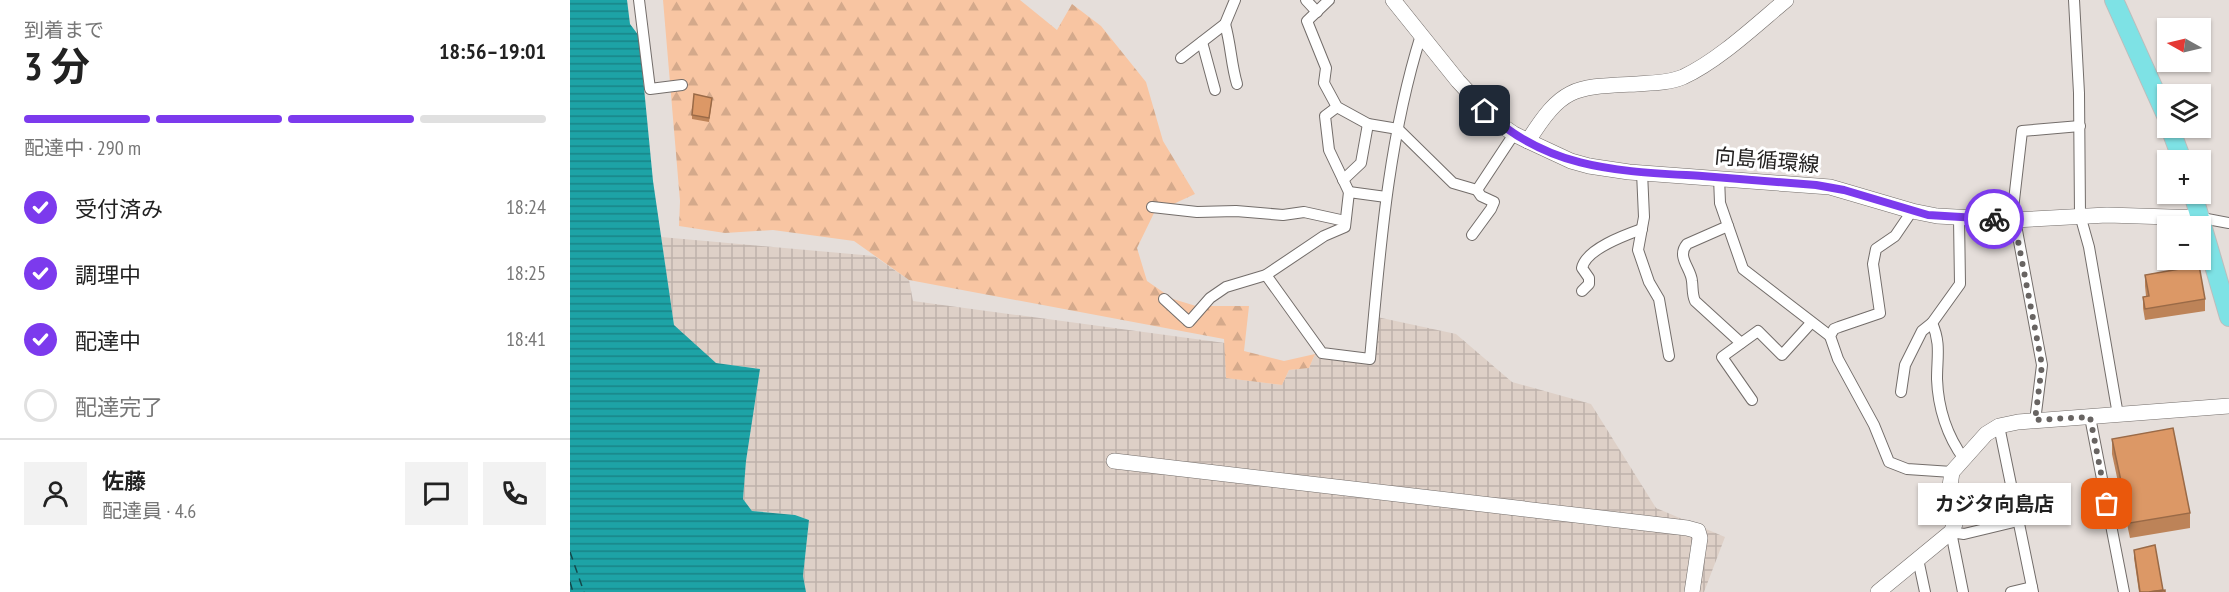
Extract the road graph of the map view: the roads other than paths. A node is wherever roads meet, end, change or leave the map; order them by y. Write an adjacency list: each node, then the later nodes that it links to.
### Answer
1 (639, 0): 15 (street)
2 (1235, 0): 10 (street)
3 (1306, 0): 9 (street)
4 (1329, 0): 9 (street)
5 (1393, 0): 11 (street, 向島循環線)
6 (1786, 0): 23 (street)
7 (2074, 0): 20 (street)
8 (2114, 0): 17 (highway)
9 (1317, 12): 18 (street)
10 (1225, 24): 12 (street); 14 (street)
11 (1421, 36): 21 (street); 22 (street, 向島循環線)
12 (1202, 42): 13 (street); 16 (street)
13 (1180, 58)
14 (1237, 84)
15 (682, 85)
16 (1215, 90)
17 (2157, 96)
18 (1337, 107): 19 (street); 26 (street)
19 (1368, 124): 21 (street); 26 (street)
20 (2080, 126): 32 (street); 36 (street)
21 (1398, 129): 27 (street); 29 (street)
22 (1514, 134): 23 (street, 向島循環線); 27 (street)
23 (1528, 141): 24 (street, 向島循環線)
24 (1642, 172): 25 (street, 向島循環線); 40 (street)
25 (1719, 177): 31 (street, 向島循環線); 39 (street)
26 (1343, 180): 28 (street)
27 (1477, 190): 41 (street)
28 (1349, 192): 29 (street); 35 (street)
29 (1386, 197): 43 (street)
30 (1152, 207): 35 (street)
31 (1912, 211): 34 (street, 向島循環線); 49 (street)
32 (2080, 215): 33 (street, 向島循環線); 36 (street, 向島循環線); 55 (street)
33 (2157, 217)
34 (1959, 218): 36 (street, 向島循環線); 47 (street)
35 (1345, 220): 43 (street)
36 (2014, 220): 57 (street)
37 (2211, 220): 38 (street)
38 (2229, 223)
39 (1728, 226): 48 (street); 50 (street)
40 (1642, 229): 44 (street); 51 (street)
41 (1472, 235)
42 (2211, 251): 46 (highway)
43 (1266, 275): 45 (street)
44 (1582, 291)
45 (1164, 299)
46 (2229, 317)
47 (1932, 322): 52 (street); 59 (street)
48 (1811, 323): 49 (street); 50 (street)
49 (1830, 336): 61 (street)
50 (1741, 343): 53 (street)
51 (1669, 356)
52 (1901, 392)
53 (1752, 400)
54 (2229, 406): 55 (street)
55 (2118, 415): 56 (street)
56 (2090, 417): 57 (street); 71 (street)
57 (2035, 420): 58 (street)
58 (1999, 426): 59 (street); 62 (street)
59 (1964, 459): 61 (street)
60 (1114, 461): 66 (street)
61 (1952, 472): 63 (street)
62 (2018, 521): 63 (street); 65 (street)
63 (1952, 532): 64 (street); 69 (street)
64 (1918, 559): 67 (street); 68 (street)
65 (2033, 590): 70 (street)
66 (1692, 592)
67 (1878, 592)
68 (1925, 592)
69 (1964, 592)
70 (2011, 592)
71 (2124, 592)

